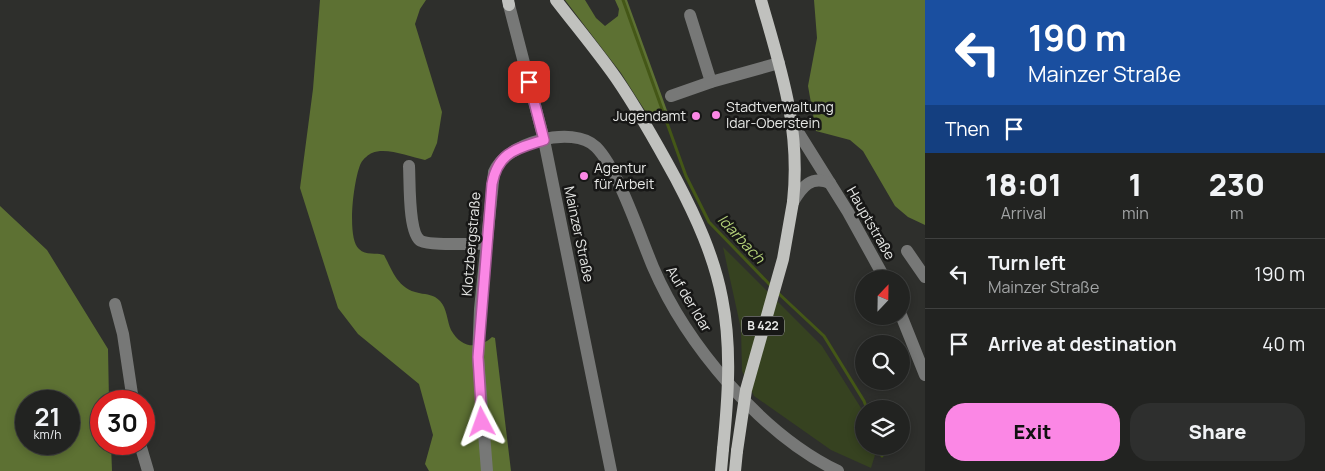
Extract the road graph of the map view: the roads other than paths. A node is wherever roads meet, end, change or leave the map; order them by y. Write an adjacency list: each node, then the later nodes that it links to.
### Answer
1 (556, 0): 25 (main road, B 422, bridge)
2 (761, 0): 5 (main road, Hauptstraße / B 422)
3 (509, 2): 9 (street, Mainzer Straße)
4 (690, 15): 6 (street)
5 (779, 63): 6 (street); 8 (main road, Hauptstraße / B 422)
6 (711, 82): 7 (street)
7 (671, 96)
8 (793, 124): 11 (street, Hauptstraße); 12 (main road, B 422)
9 (544, 140): 13 (street, Klotzbergstraße); 24 (street, Mainzer Straße); 27 (street, Auf der Idar)
10 (409, 166): 13 (street)
11 (830, 183): 12 (street, Hauptstraße); 15 (street, Hauptstraße)
12 (793, 202): 26 (main road, B 422, bridge)
13 (487, 244): 23 (street, Klotzbergstraße)
14 (907, 252): 16 (street)
15 (880, 270)
16 (925, 277)
17 (115, 304): 20 (street)
18 (905, 325): 19 (street)
19 (925, 375)
20 (131, 390)
21 (143, 455): 22 (street)
22 (148, 471)
23 (487, 471)
24 (612, 471)
25 (721, 471)
26 (735, 471)
27 (838, 471)

